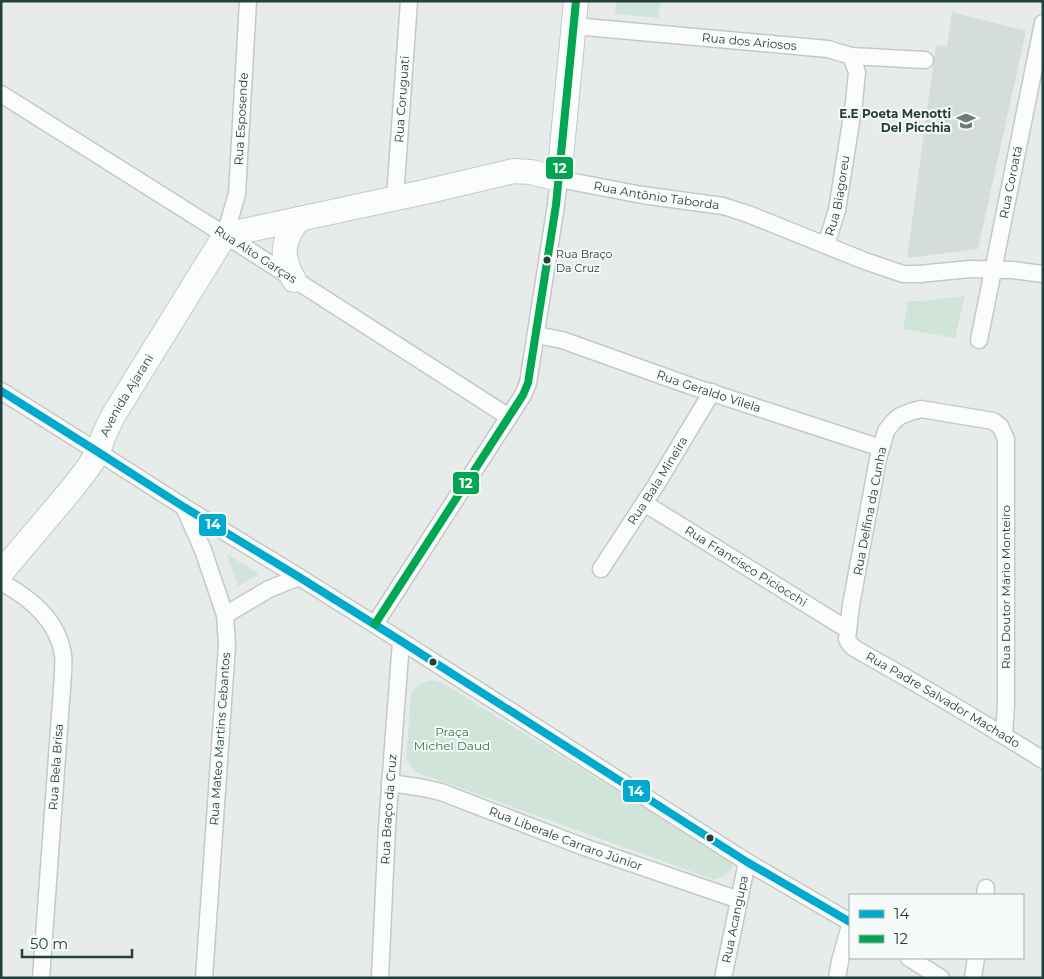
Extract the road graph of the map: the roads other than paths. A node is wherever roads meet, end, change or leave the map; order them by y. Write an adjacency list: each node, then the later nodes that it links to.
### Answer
1 (248, 1): 12 (street, Rua Esposende)
2 (409, 1): 10 (street, Rua Coruguati)
3 (576, 1): 5 (street)
4 (1043, 23): 14 (street, Rua Coroatá)
5 (574, 26): 6 (street, Rua dos Ariosos); 9 (street)
6 (850, 56): 7 (street, Rua dos Ariosos); 13 (street, Rua Biagoreu)
7 (925, 60)
8 (1, 94): 12 (street, Rua Alto Garças)
9 (559, 179): 10 (street, Rua Antônio Taborda); 13 (street, Rua Antônio Taborda); 17 (street)
10 (395, 198): 11 (street, Rua Antônio Taborda)
11 (299, 219): 12 (street, Rua Antônio Taborda); 16 (street)
12 (225, 235): 16 (street, Rua Alto Garças); 24 (street, Avenida Ajarani)
13 (826, 245): 14 (street, Rua Antônio Taborda)
14 (993, 269): 15 (street, Rua Antônio Taborda); 18 (street, Rua Coroatá)
15 (1043, 274)
16 (294, 280): 21 (street, Rua Alto Garças)
17 (536, 335): 20 (street, Rua Geraldo Vilela); 21 (street)
18 (979, 340)
19 (1, 391): 24 (street)
20 (712, 392): 23 (street, Rua Geraldo Vilela); 25 (street, Rua Bala Mineira)
21 (509, 417): 32 (street)
22 (1006, 439): 23 (street, Rua Delfina da Cunha); 35 (street, Rua Doutor Mário Monteiro)
23 (881, 448): 33 (street, Rua Delfina da Cunha)
24 (98, 452): 26 (street); 28 (street, Avenida Ajarani)
25 (644, 503): 27 (street, Rua Bala Mineira); 33 (street, Rua Francisco Piciocchi)
26 (184, 507): 29 (street); 31 (street, Rua Mateo Martins Cebantos)
27 (601, 568)
28 (1, 573)
29 (299, 577): 31 (street); 32 (street)
30 (1, 582): 44 (street, Rua Bela Brisa)
31 (225, 614): 45 (street, Rua Mateo Martins Cebantos)
32 (375, 624): 34 (street)
33 (847, 634): 35 (street, Rua Padre Salvador Machado)
34 (401, 641): 37 (street, Rua Braço da Cruz); 38 (street)
35 (1004, 736): 36 (street, Rua Padre Salvador Machado)
36 (1043, 760)
37 (390, 783): 39 (street, Rua Liberale Carraro Júnior); 46 (street, Rua Braço da Cruz)
38 (747, 862): 39 (street, Rua Acangupa); 40 (street)
39 (739, 900): 47 (street, Rua Acangupa)
40 (849, 921)
41 (849, 930): 48 (street)
42 (911, 959): 49 (street)
43 (976, 959): 50 (street)
44 (41, 978)
45 (204, 978)
46 (380, 978)
47 (723, 978)
48 (837, 978)
49 (941, 978)
50 (973, 978)

